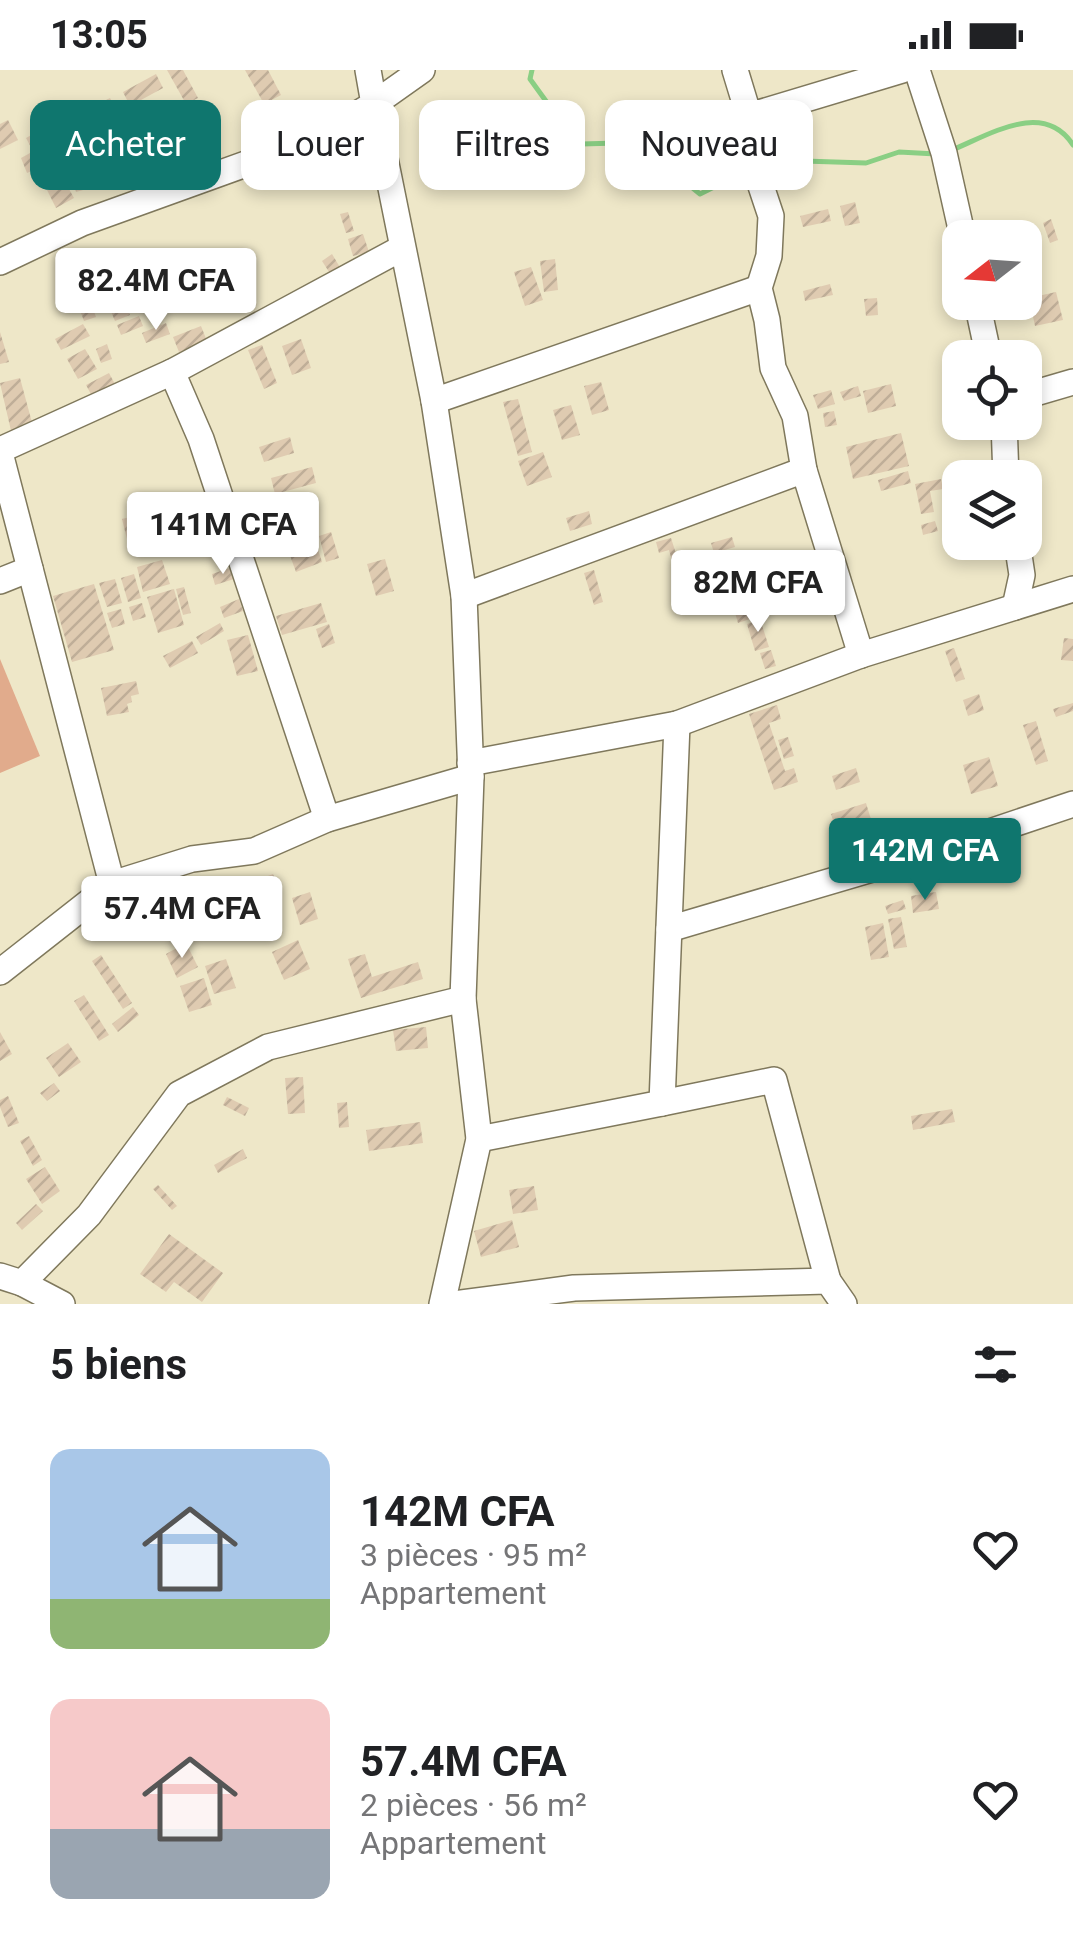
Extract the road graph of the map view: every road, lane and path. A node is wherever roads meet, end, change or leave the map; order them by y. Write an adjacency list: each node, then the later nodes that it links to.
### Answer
1 (368, 70): 6 (street)
2 (422, 70): 7 (street)
3 (736, 70): 8 (street)
4 (902, 70): 9 (street)
5 (917, 70): 13 (street)
6 (373, 100)
7 (380, 100)
8 (744, 100)
9 (802, 100)
10 (241, 166): 15 (street)
11 (391, 190): 14 (street)
12 (762, 190): 16 (street)
13 (959, 220)
14 (402, 248): 17 (street); 20 (street)
15 (0, 262)
16 (759, 288): 20 (street); 22 (street)
17 (172, 372): 21 (street); 33 (street)
18 (1073, 382): 19 (street)
19 (1042, 391)
20 (434, 401): 27 (street)
21 (0, 451): 24 (street)
22 (804, 470): 27 (street); 29 (street)
23 (1019, 560): 28 (street)
24 (30, 569): 25 (street); 34 (street)
25 (0, 581)
26 (1073, 589): 28 (street)
27 (464, 596): 31 (street)
28 (1015, 607): 29 (street)
29 (862, 655): 30 (street)
30 (677, 724): 31 (street); 35 (street)
31 (470, 770): 33 (street); 37 (street)
32 (1073, 804): 35 (street)
33 (327, 819): 34 (street)
34 (112, 884): 36 (street)
35 (669, 929): 38 (street)
36 (0, 972)
37 (463, 999): 39 (street); 40 (street)
38 (662, 1103): 39 (street); 41 (street)
39 (479, 1139): 44 (street)
40 (11, 1279): 43 (street)
41 (828, 1281): 42 (street); 46 (street)
42 (666, 1294): 45 (street)
43 (62, 1304)
44 (442, 1304)
45 (454, 1304)
46 (844, 1304)

